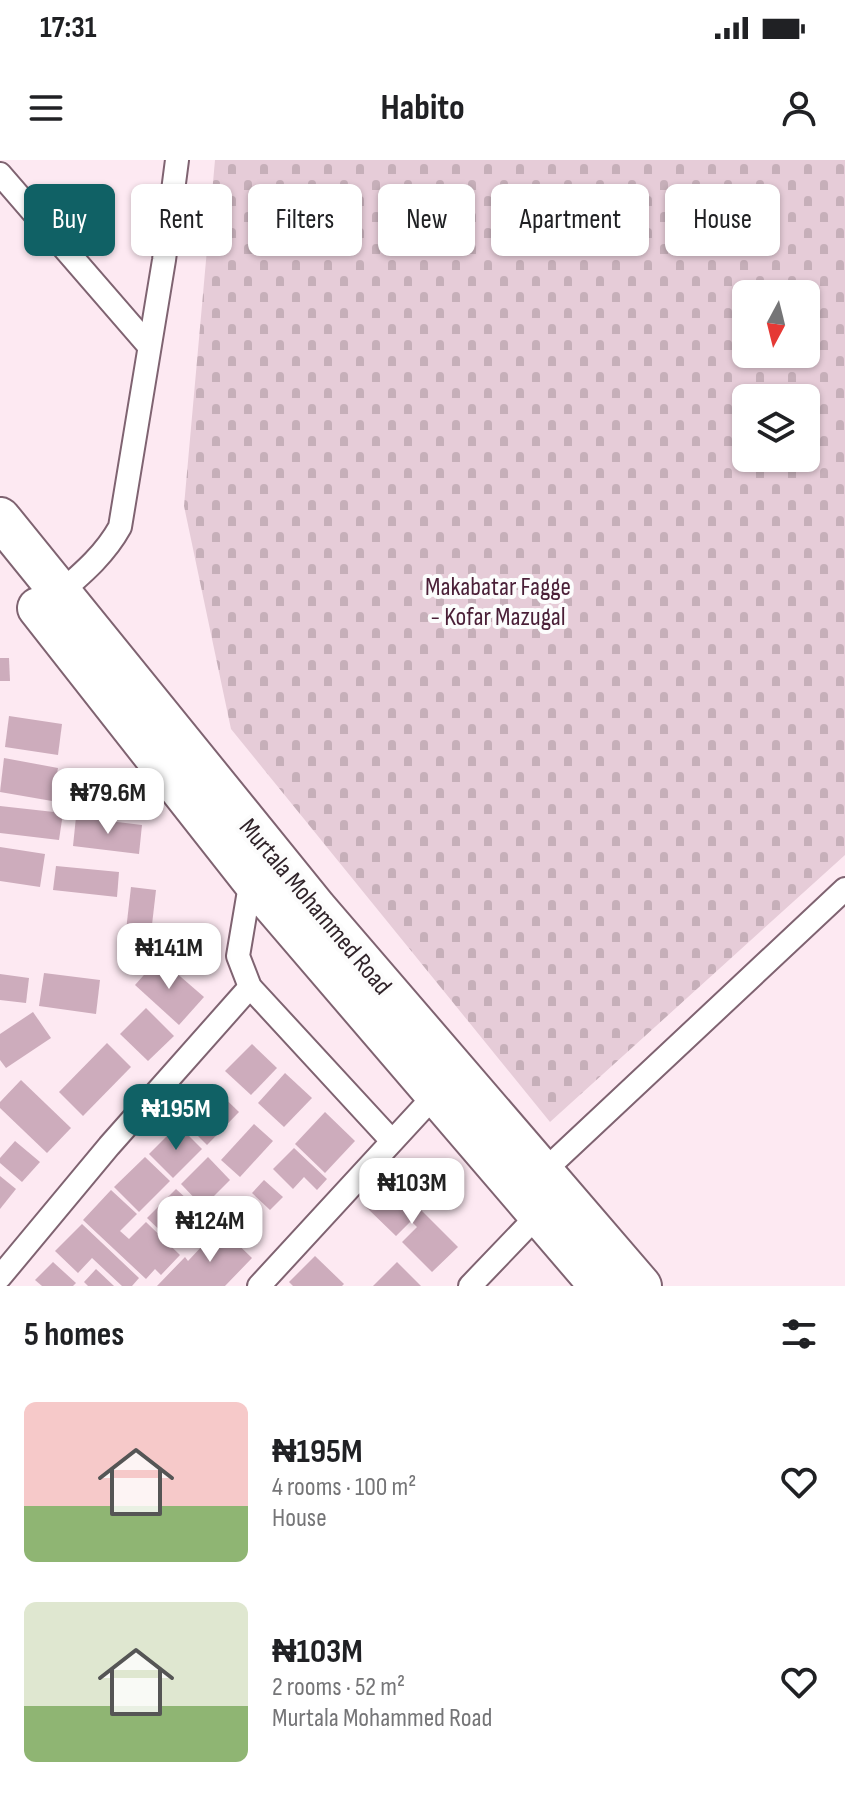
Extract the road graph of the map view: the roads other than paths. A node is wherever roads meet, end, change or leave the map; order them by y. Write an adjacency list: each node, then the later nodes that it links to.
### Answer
1 (172, 164): 3 (street)
2 (0, 174): 3 (street)
3 (149, 346): 6 (street)
4 (0, 518): 6 (highway, Murtala Mohammed Road)
5 (0, 561): 7 (highway, Murtala Mohammed Road)
6 (61, 592): 12 (highway, Murtala Mohammed Road)
7 (251, 879): 9 (street); 10 (highway, Murtala Mohammed Road)
8 (845, 889): 12 (street)
9 (250, 987): 11 (street); 14 (street)
10 (435, 1095): 11 (street); 13 (highway, Murtala Mohammed Road)
11 (392, 1141): 16 (street)
12 (543, 1172): 18 (highway, Murtala Mohammed Road)
13 (538, 1215): 15 (highway, Murtala Mohammed Road); 17 (street)
14 (0, 1277)
15 (587, 1281)
16 (259, 1286)
17 (470, 1286)
18 (641, 1286)

